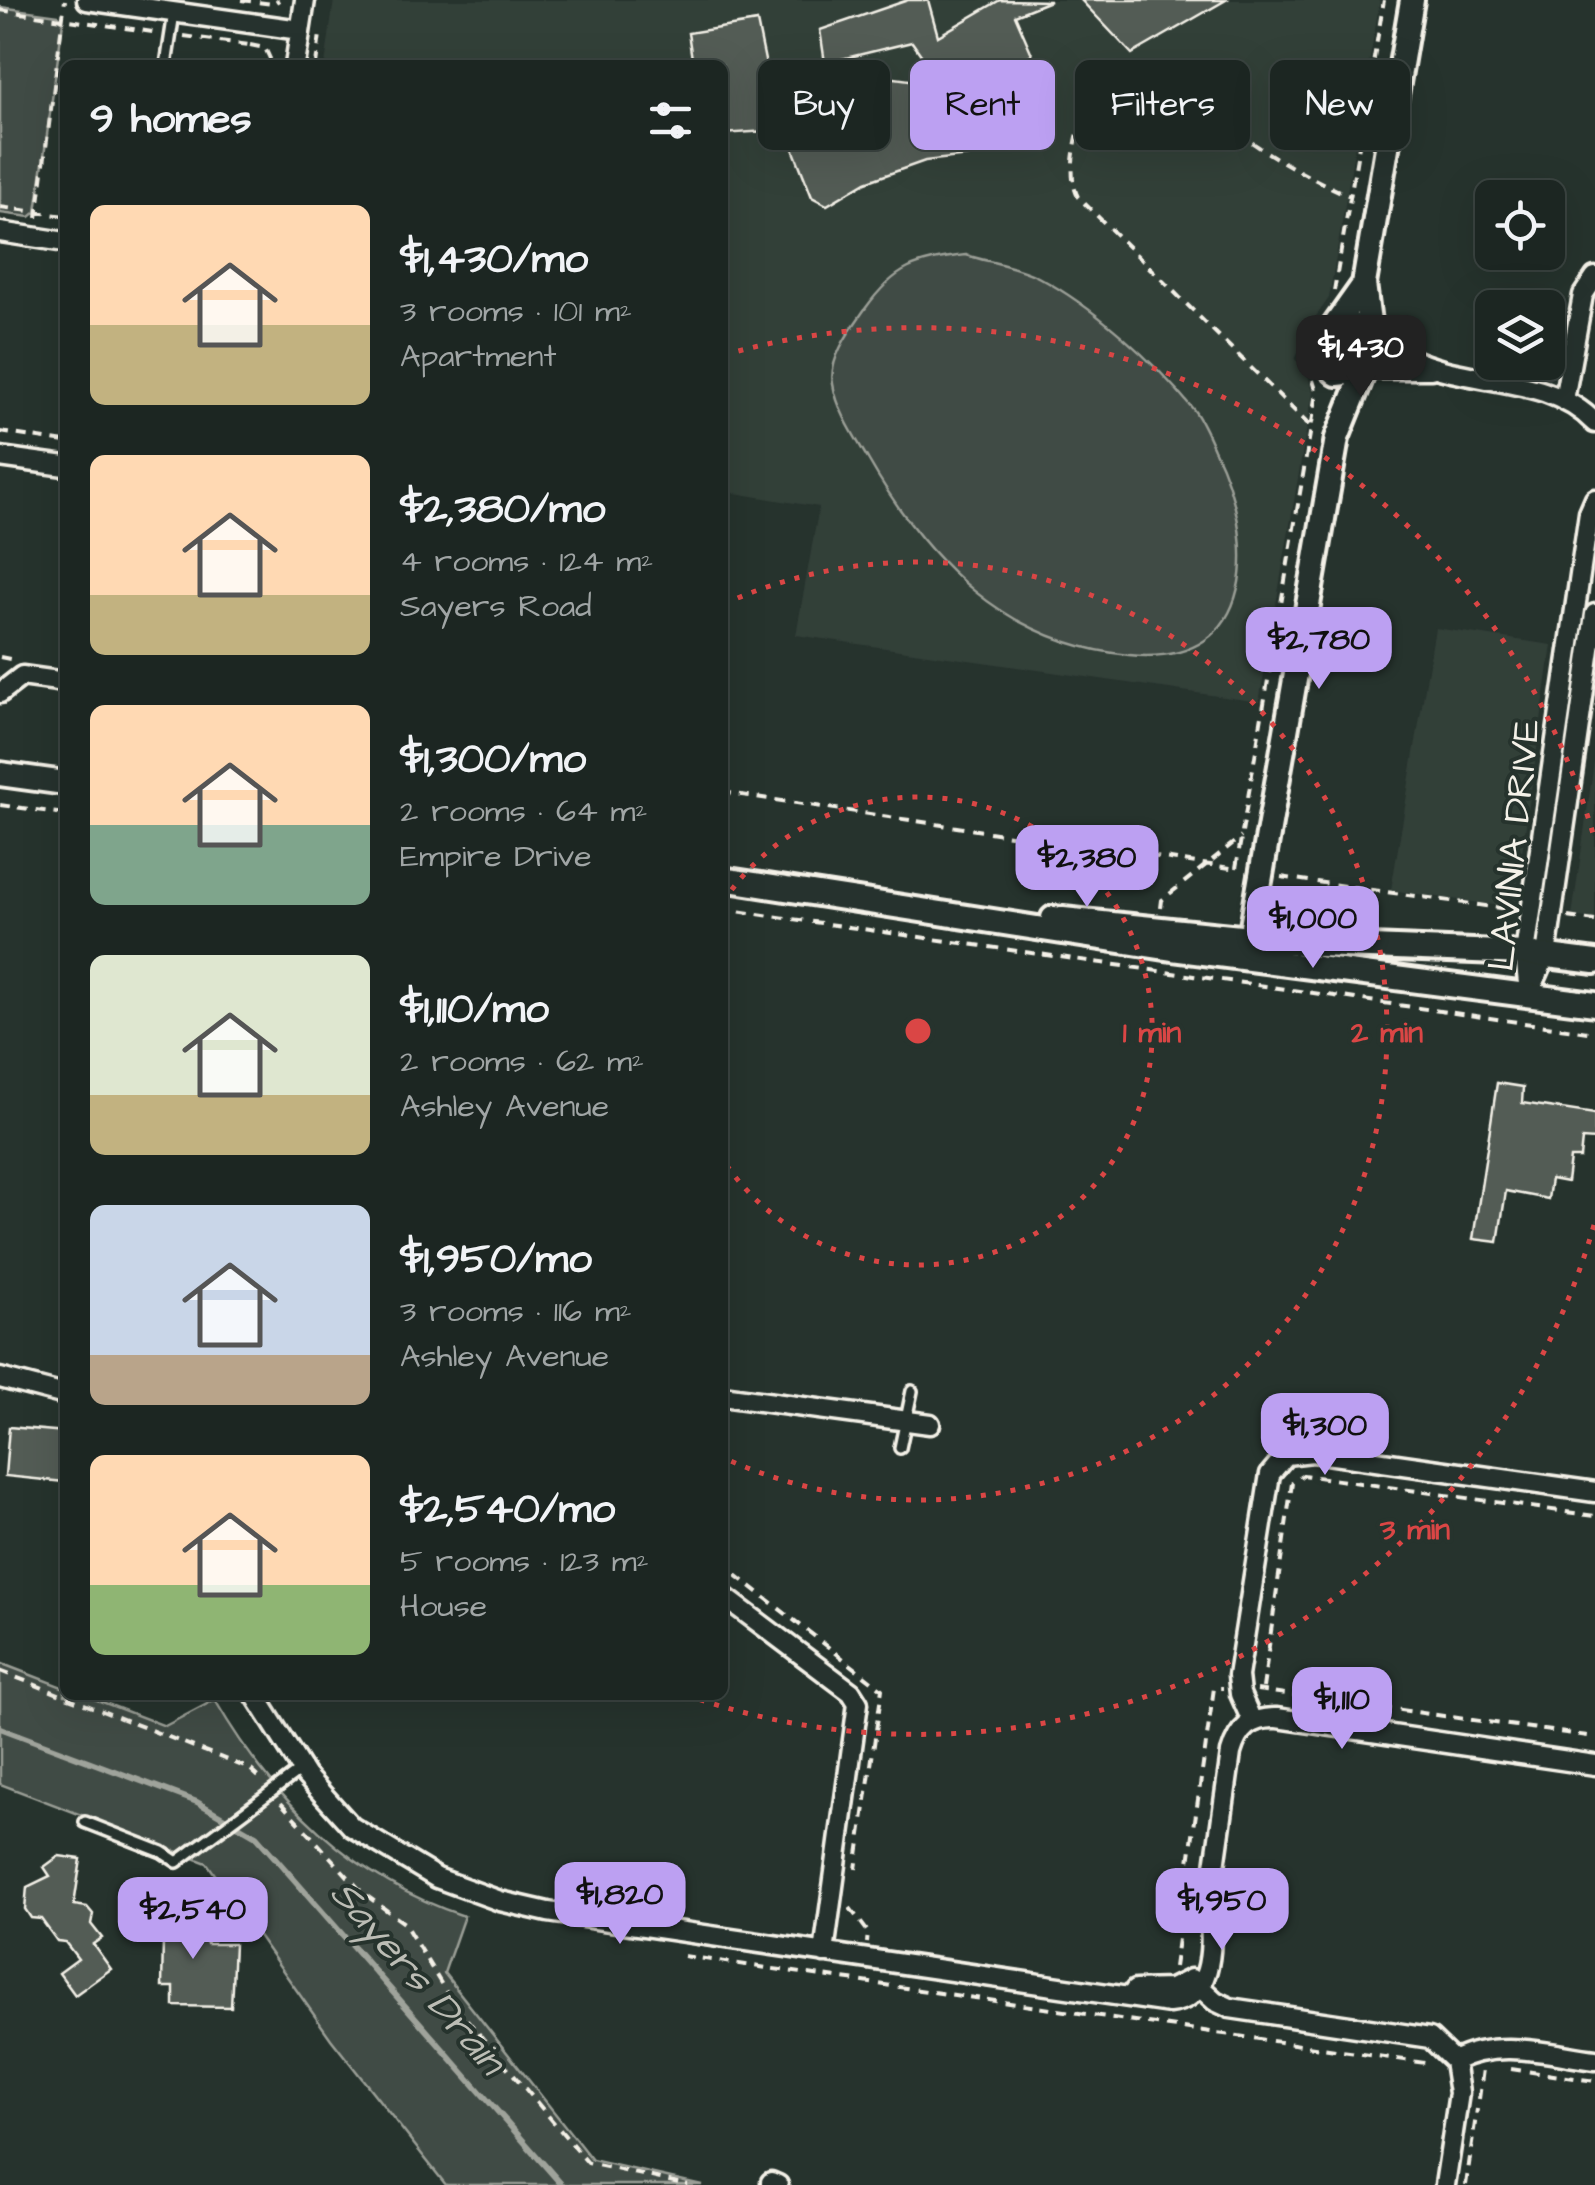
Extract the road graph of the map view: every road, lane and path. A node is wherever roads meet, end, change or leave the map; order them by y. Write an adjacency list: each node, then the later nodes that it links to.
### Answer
1 (65, 0): 10 (path)
2 (86, 0): 9 (street)
3 (241, 0): 4 (path)
4 (279, 0)
5 (305, 0): 11 (street)
6 (1384, 0): 16 (path)
7 (1412, 0): 24 (main road)
8 (0, 10): 10 (path)
9 (174, 12): 11 (street); 12 (lane)
10 (65, 20): 12 (path); 18 (path)
11 (300, 30): 15 (street)
12 (170, 34): 13 (path); 14 (lane)
13 (249, 45)
14 (167, 60)
15 (296, 60)
16 (1350, 196): 25 (path); 33 (path)
17 (0, 207): 18 (path)
18 (38, 213): 19 (path); 21 (path)
19 (60, 215)
20 (0, 232): 21 (street)
21 (34, 238): 22 (street)
22 (60, 241)
23 (1595, 278): 31 (street)
24 (1364, 284): 26 (main road); 27 (main road)
25 (1332, 300)
26 (1332, 330): 27 (main road); 28 (main road)
27 (1371, 339): 29 (street); 30 (main road)
28 (1319, 367): 30 (main road); 33 (path); 35 (main road)
29 (1437, 369): 30 (street); 31 (street)
30 (1365, 370): 35 (main road)
31 (1564, 400): 32 (street)
32 (1595, 423)
33 (1311, 427): 48 (path)
34 (0, 432): 36 (path)
35 (1337, 438): 51 (main road)
36 (60, 441)
37 (0, 457): 38 (street)
38 (60, 465)
39 (1595, 499): 55 (street, LAVINIA DRIVE)
40 (1595, 614): 59 (street, LAVINIA DRIVE)
41 (60, 681): 42 (street)
42 (0, 693)
43 (0, 774): 44 (main road)
44 (60, 782)
45 (728, 793): 49 (path)
46 (0, 805): 47 (path)
47 (60, 813)
48 (1241, 837): 49 (path); 50 (path)
49 (1207, 864): 50 (path); 56 (path)
50 (1236, 868): 51 (path)
51 (1261, 874): 55 (path); 57 (main road)
52 (728, 880): 53 (main road)
53 (920, 908): 56 (main road); 58 (main road)
54 (728, 910): 61 (path)
55 (1532, 912): 59 (street, LAVINIA DRIVE)
56 (1157, 926): 57 (main road)
57 (1249, 948): 58 (main road); 59 (main road); 62 (main road)
58 (1172, 949): 61 (path)
59 (1536, 954): 60 (main road); 62 (street, LAVINIA DRIVE)
60 (1595, 962)
61 (1168, 973): 64 (path)
62 (1529, 994): 63 (main road)
63 (1595, 1004)
64 (1595, 1033)
65 (0, 1378): 67 (street)
66 (912, 1391): 69 (lane)
67 (60, 1394)
68 (728, 1397): 69 (street)
69 (903, 1419): 70 (street); 71 (lane)
70 (930, 1424)
71 (900, 1448)
72 (1595, 1492): 76 (street)
73 (1595, 1516): 77 (path)
74 (728, 1601): 87 (street)
75 (0, 1670): 78 (path)
76 (1239, 1689): 77 (path); 81 (street); 90 (path)
77 (1262, 1690): 82 (path)
78 (60, 1694)
79 (76, 1700): 85 (path)
80 (258, 1700): 84 (street)
81 (1252, 1721): 83 (street); 89 (street)
82 (1595, 1737)
83 (1595, 1765)
84 (302, 1769): 85 (lane); 87 (street)
85 (274, 1792): 86 (lane); 96 (path)
86 (85, 1822)
87 (824, 1953): 90 (street)
88 (684, 1956): 91 (path)
89 (1195, 1983): 90 (street); 93 (street)
90 (1170, 1996): 91 (path)
91 (1166, 2026): 93 (path)
92 (1595, 2060): 93 (street)
93 (1455, 2064): 94 (path); 97 (street)
94 (1483, 2069): 95 (path); 98 (path)
95 (1595, 2082)
96 (688, 2185)
97 (1445, 2185)
98 (1466, 2185)

